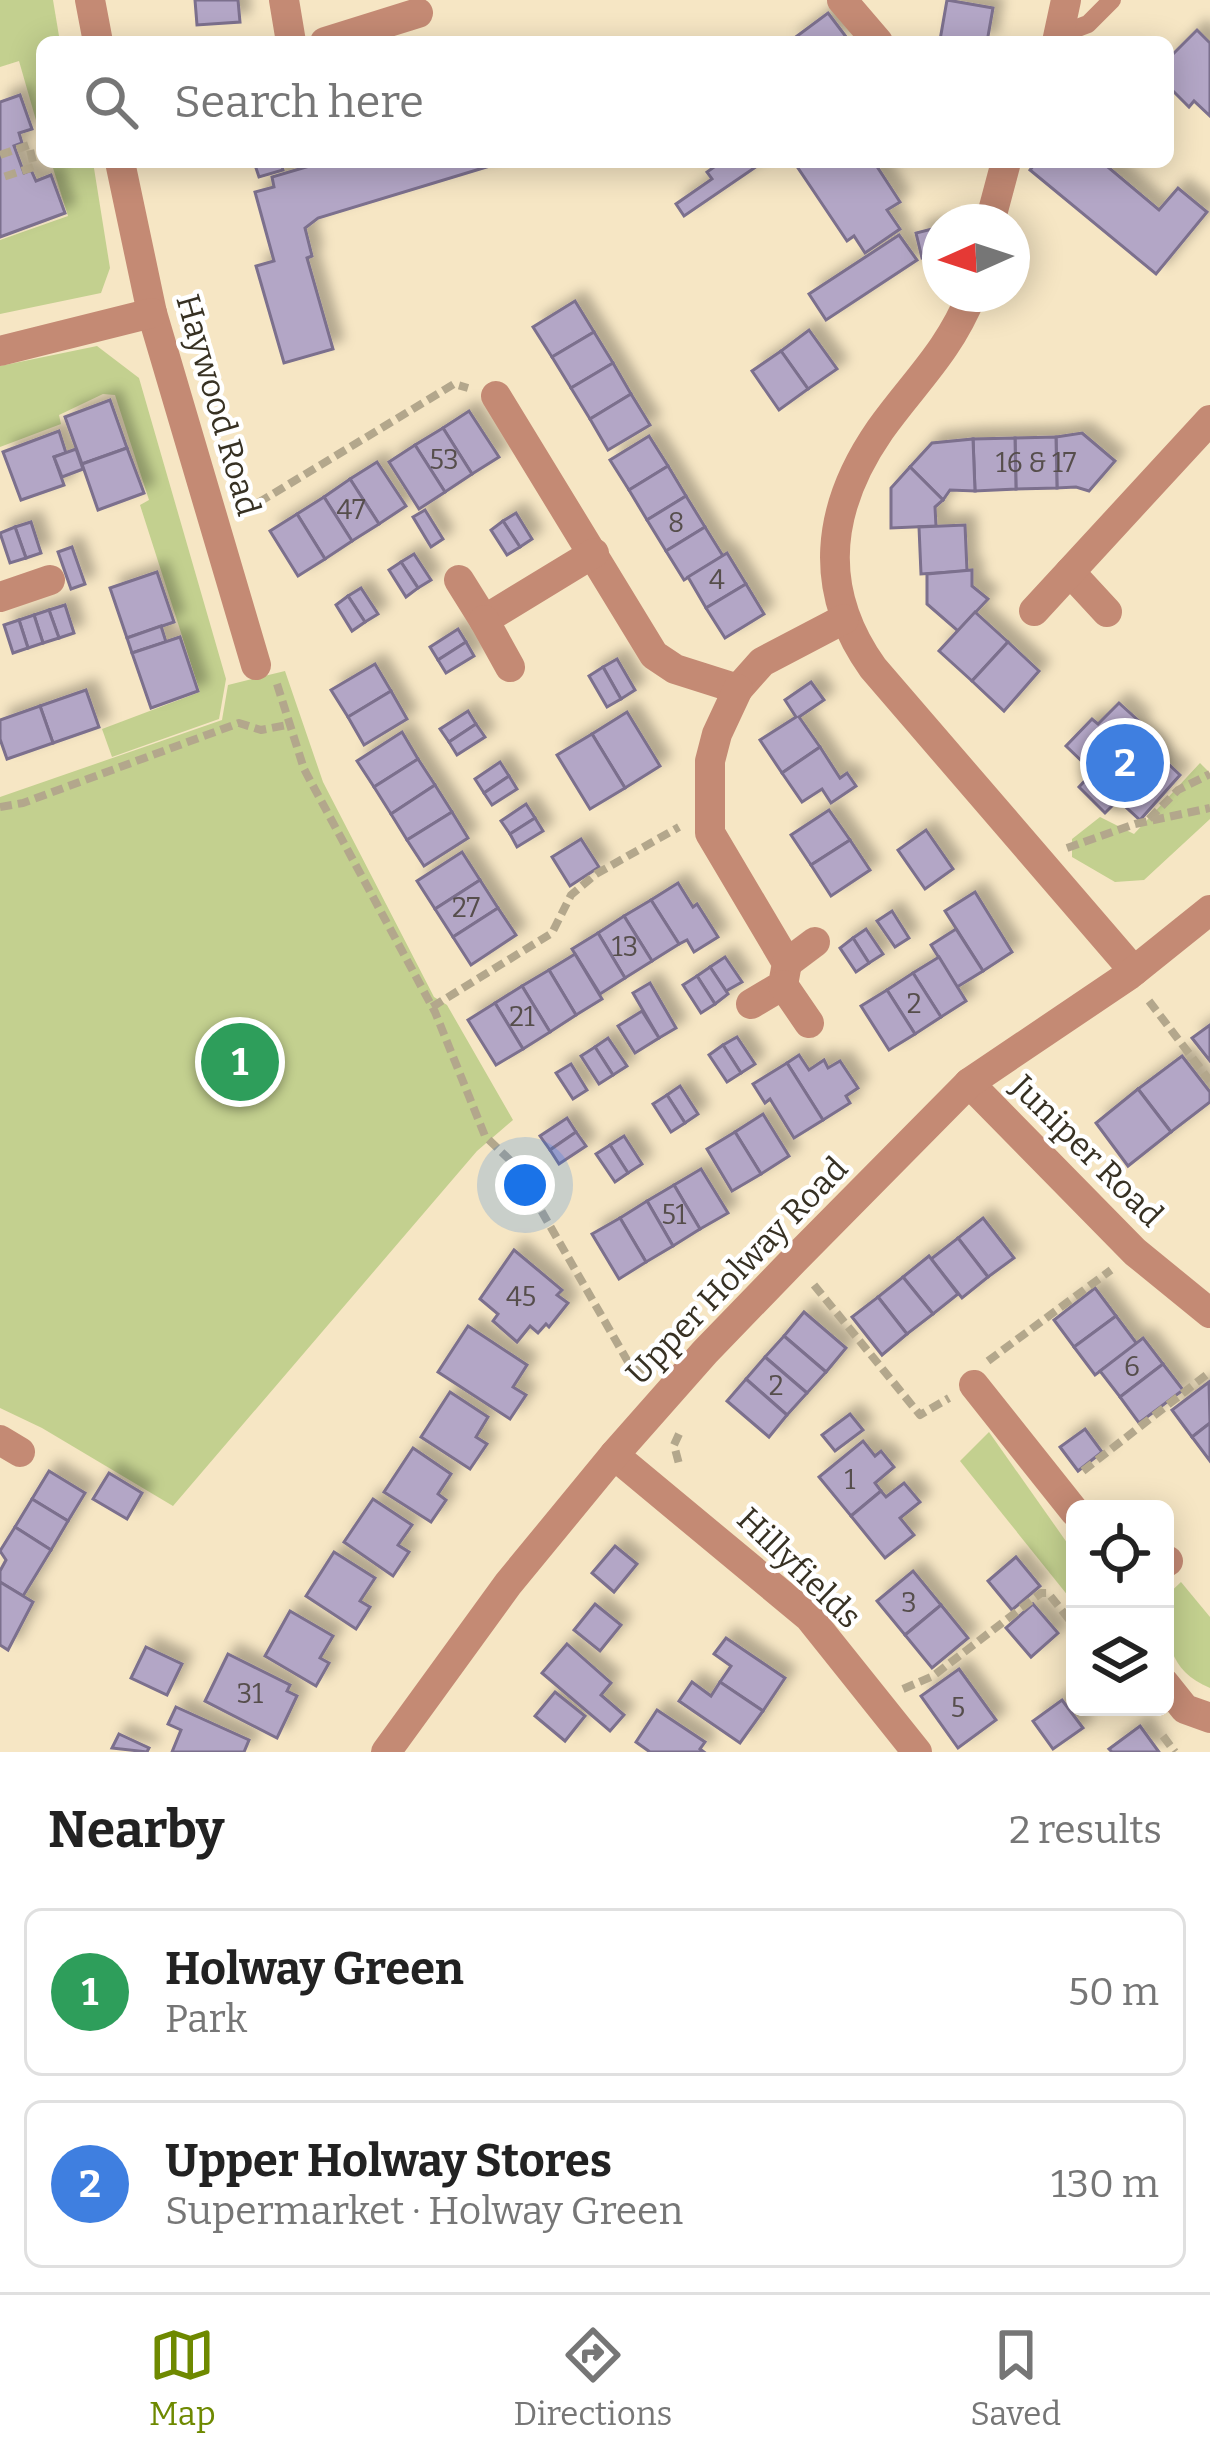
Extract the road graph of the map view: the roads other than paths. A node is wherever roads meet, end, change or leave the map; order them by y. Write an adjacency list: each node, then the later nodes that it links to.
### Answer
1 (90, 0): 8 (street)
2 (284, 0): 9 (street)
3 (842, 0): 10 (street)
4 (1066, 0): 11 (street)
5 (1112, 0): 12 (lane)
6 (418, 13): 7 (street)
7 (381, 33)
8 (97, 36)
9 (290, 36)
10 (873, 36)
11 (1059, 36)
12 (1064, 36)
13 (121, 168): 17 (street, Haywood Road)
14 (1001, 168): 15 (street)
15 (994, 204)
16 (963, 312): 29 (street)
17 (152, 313): 18 (street); 30 (street, Haywood Road)
18 (0, 351)
19 (496, 396): 21 (street)
20 (1210, 420): 22 (street)
21 (594, 553): 28 (street); 32 (street)
22 (1070, 572): 26 (street); 27 (street)
23 (50, 580): 25 (street)
24 (459, 580): 28 (street)
25 (0, 597)
26 (1034, 611)
27 (1107, 612)
28 (484, 620): 31 (street)
29 (844, 620): 32 (street); 35 (street)
30 (256, 665)
31 (510, 668)
32 (738, 689): 36 (street)
33 (1210, 910): 35 (street, Upper Holway Road)
34 (815, 942): 36 (street)
35 (1131, 973): 39 (street, Upper Holway Road)
36 (785, 974): 37 (street); 38 (street)
37 (751, 1004)
38 (809, 1023)
39 (969, 1083): 40 (street, Juniper Road); 42 (street, Upper Holway Road)
40 (1210, 1313)
41 (974, 1385): 43 (street)
42 (614, 1455): 46 (street, Upper Holway Road); 47 (street, Hillyfields)
43 (1066, 1501)
44 (1174, 1695): 45 (street)
45 (1210, 1718)
46 (386, 1752)
47 (917, 1752)

